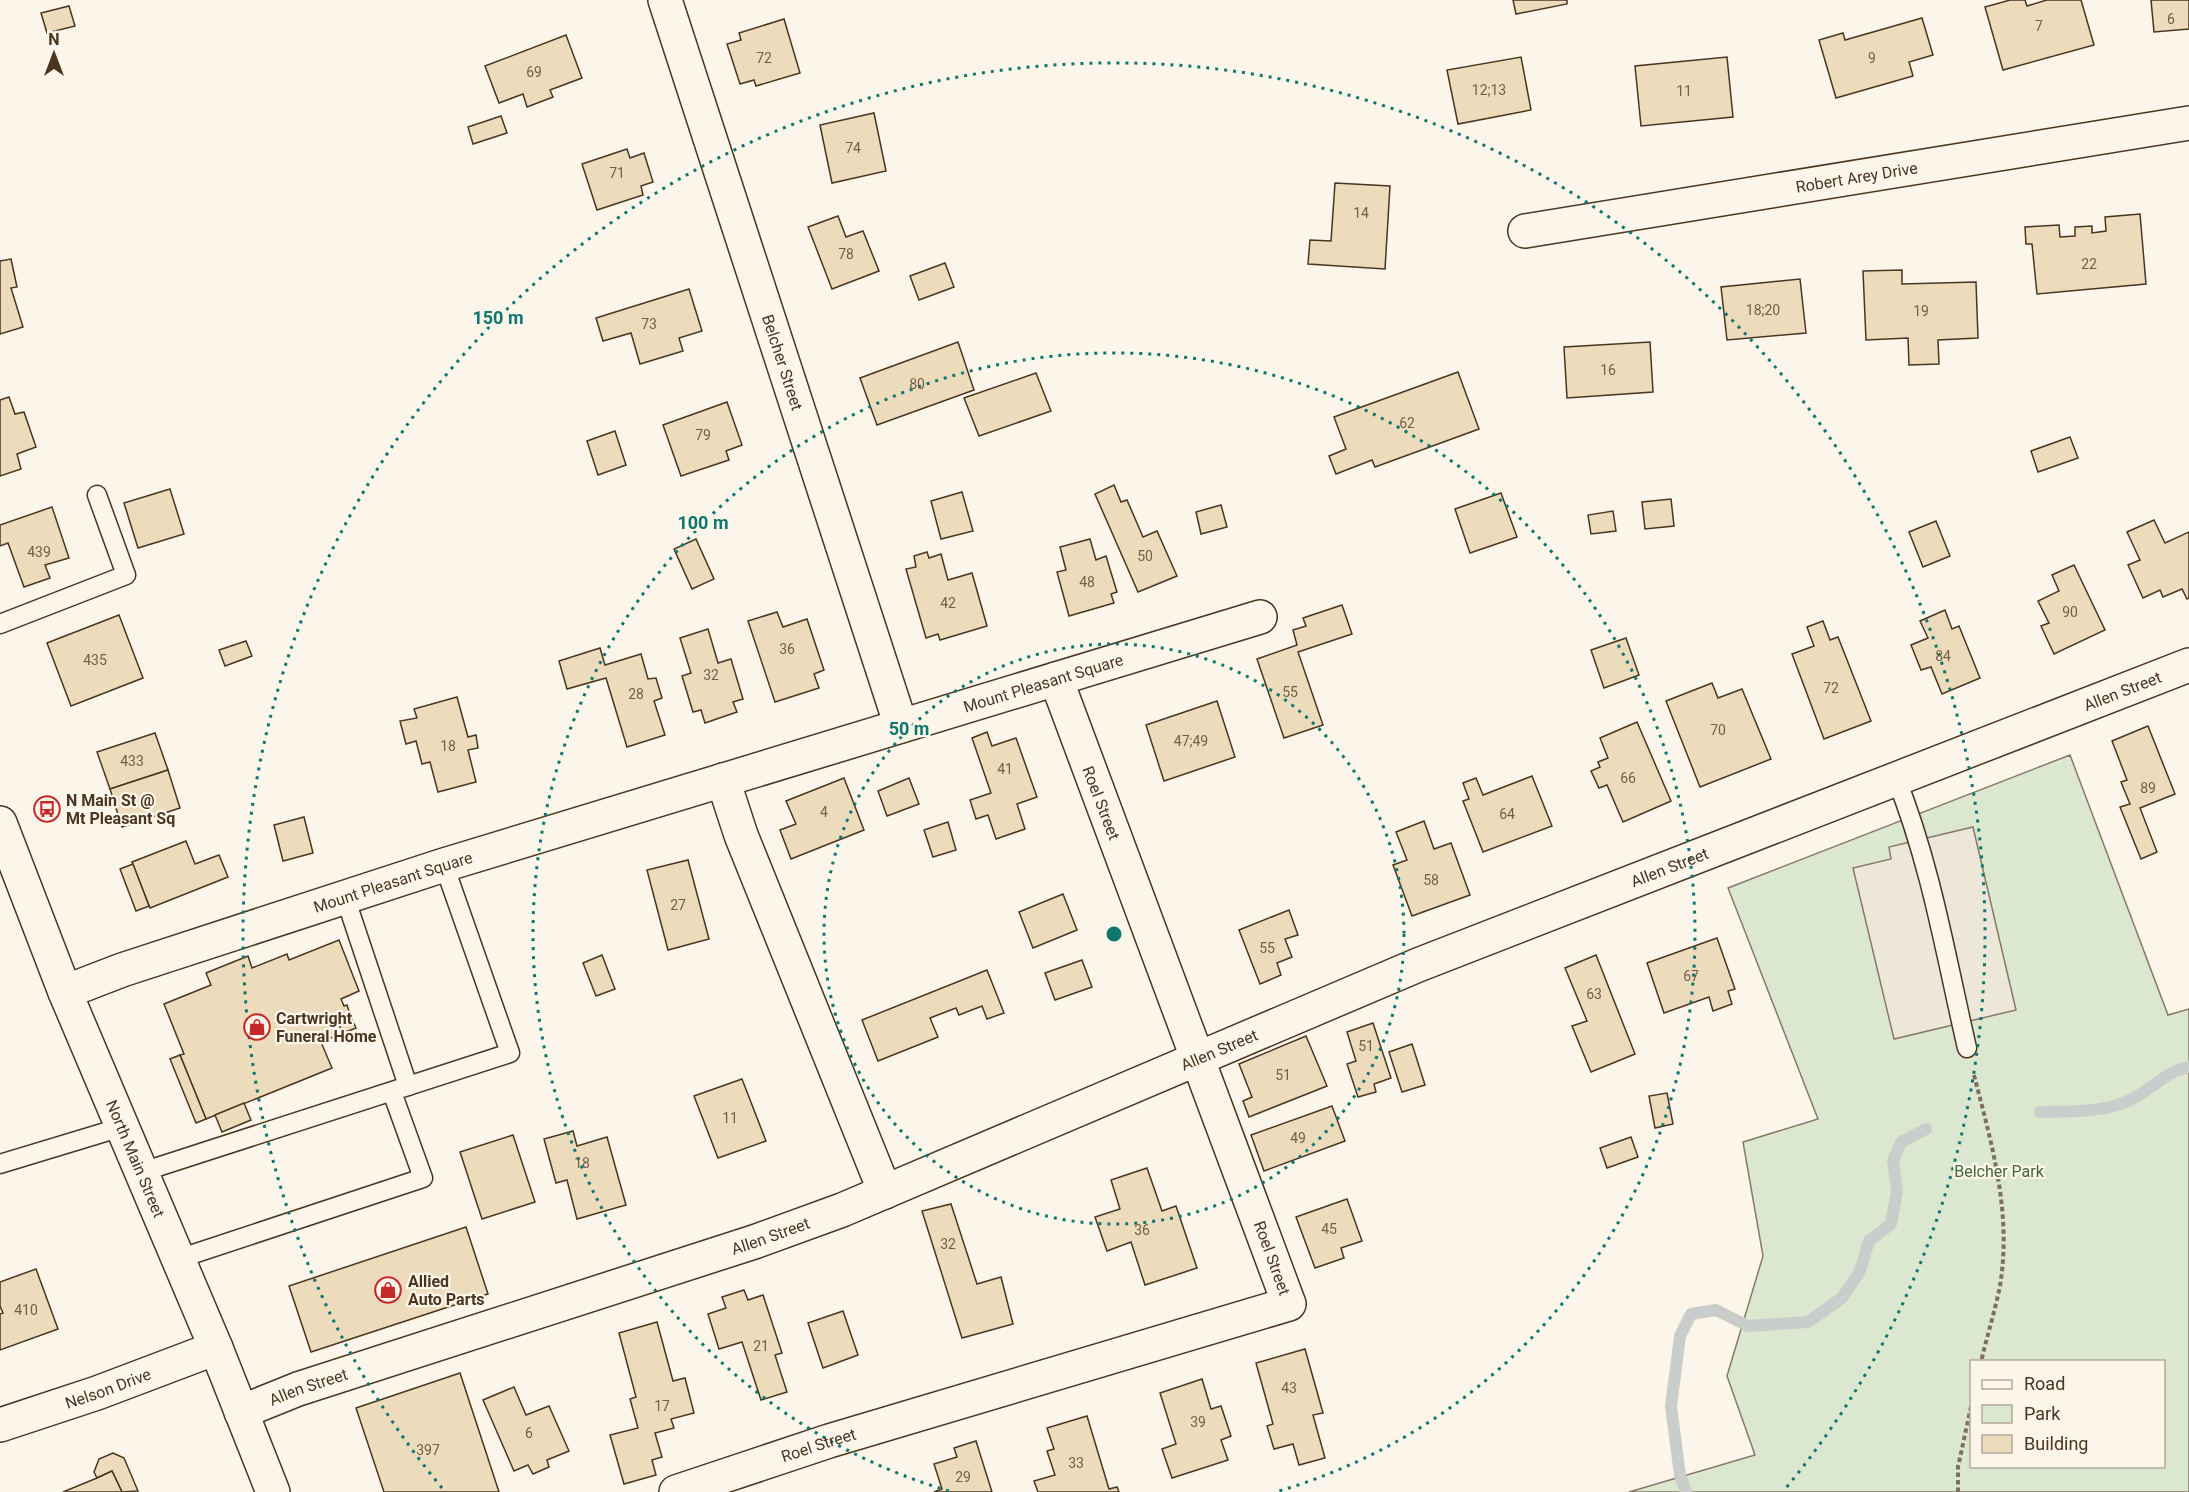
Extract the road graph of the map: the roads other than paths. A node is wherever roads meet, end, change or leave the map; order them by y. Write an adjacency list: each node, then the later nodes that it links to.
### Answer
1 (665, 0): 9 (street, Belcher Street)
2 (2189, 123): 3 (street, Robert Arey Drive)
3 (1525, 231)
4 (97, 495): 6 (lane)
5 (1260, 617): 8 (street, Mount Pleasant Square)
6 (0, 624)
7 (2189, 664): 10 (street, Allen Street)
8 (1056, 679): 9 (street, Mount Pleasant Square); 17 (street, Roel Street)
9 (901, 726): 11 (street, Mount Pleasant Square)
10 (1896, 778): 16 (lane); 17 (street, Allen Street)
11 (723, 780): 13 (street, Mount Pleasant Square); 22 (street)
12 (2, 834): 15 (street, North Main Street)
13 (444, 865): 14 (street, Mount Pleasant Square); 18 (lane)
14 (345, 897): 15 (street, Mount Pleasant Square); 18 (lane)
15 (65, 992): 19 (street, North Main Street)
16 (1967, 1048)
17 (1197, 1057): 22 (street, Allen Street); 28 (street, Roel Street)
18 (400, 1089): 21 (lane); 23 (lane)
19 (122, 1127): 20 (lane); 21 (street, North Main Street)
20 (0, 1164)
21 (142, 1172): 23 (street, North Main Street)
22 (885, 1192): 25 (street, Allen Street)
23 (178, 1259): 24 (street, North Main Street)
24 (216, 1348): 25 (street, North Main Street); 26 (street, Nelson Drive)
25 (241, 1412): 27 (street, North Main Street)
26 (0, 1425)
27 (273, 1492)
28 (676, 1492)

